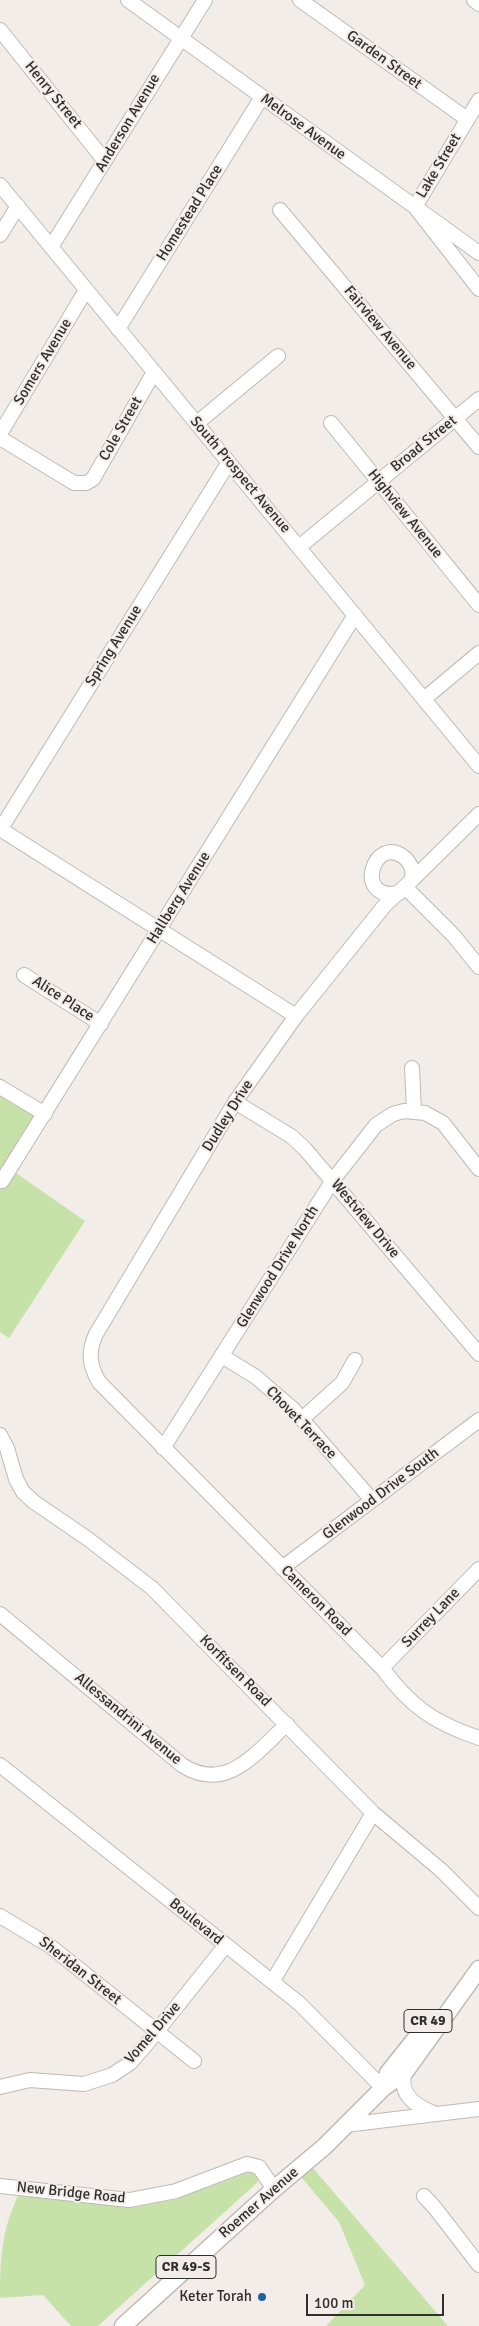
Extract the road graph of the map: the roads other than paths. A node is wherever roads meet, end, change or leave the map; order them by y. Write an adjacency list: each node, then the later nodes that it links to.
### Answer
1 (128, 0): 7 (street, Melrose Avenue)
2 (206, 0): 7 (street, Anderson Avenue)
3 (300, 0): 10 (street, Garden Street)
4 (474, 0): 5 (street)
5 (479, 4)
6 (0, 30): 11 (street, Henry Street)
7 (180, 38): 8 (street, Melrose Avenue); 11 (street, Anderson Avenue)
8 (262, 97): 14 (street, Melrose Avenue); 21 (street, Homestead Place)
9 (479, 100): 10 (street, Lake Street)
10 (467, 119): 14 (street, Lake Street)
11 (105, 161): 17 (street, Anderson Avenue)
12 (0, 185): 13 (street, South Prospect Avenue)
13 (18, 206): 16 (street); 17 (street, South Prospect Avenue)
14 (415, 207): 18 (street, Melrose Avenue); 19 (street)
15 (280, 210): 25 (street, Fairview Avenue)
16 (0, 236)
17 (51, 247): 20 (street, South Prospect Avenue)
18 (479, 253)
19 (479, 289)
20 (86, 290): 21 (street, South Prospect Avenue); 28 (street, Somers Avenue)
21 (118, 329): 23 (street, South Prospect Avenue)
22 (278, 356): 26 (street)
23 (154, 372): 26 (street, South Prospect Avenue); 29 (street, Cole Street)
24 (479, 399): 25 (street, Broad Street)
25 (456, 418): 30 (street, Fairview Avenue); 32 (street, Broad Street)
26 (197, 423): 31 (street, South Prospect Avenue)
27 (330, 423): 32 (street, Highview Avenue)
28 (0, 434)
29 (0, 438)
30 (479, 446)
31 (229, 462): 33 (street, South Prospect Avenue); 40 (street, Spring Avenue)
32 (378, 482): 33 (street, Broad Street); 34 (street, Highview Avenue)
33 (299, 547): 35 (street, South Prospect Avenue)
34 (479, 606)
35 (355, 615): 37 (street, South Prospect Avenue); 42 (street, Hallberg Avenue)
36 (479, 653): 37 (street)
37 (424, 699): 38 (street, South Prospect Avenue)
38 (479, 766)
39 (479, 814): 41 (street, Dudley Drive)
40 (0, 829): 42 (street)
41 (405, 887): 43 (street); 45 (street, Dudley Drive)
42 (160, 929): 45 (street); 46 (street, Hallberg Avenue)
43 (479, 967)
44 (24, 975): 46 (street, Alice Place)
45 (296, 1016): 49 (street, Dudley Drive)
46 (101, 1024): 51 (street, Hallberg Avenue)
47 (412, 1068): 50 (street)
48 (0, 1087): 51 (street)
49 (235, 1102): 53 (street, Westview Drive); 58 (street, Dudley Drive)
50 (414, 1111): 52 (street); 53 (street, Glenwood Drive North)
51 (45, 1114): 54 (street, Hallberg Avenue)
52 (479, 1168)
53 (333, 1180): 55 (street, Westview Drive); 56 (street, Glenwood Drive North)
54 (2, 1181)
55 (479, 1354)
56 (222, 1356): 59 (street, Chovet Terrace); 62 (street, Glenwood Drive North)
57 (355, 1360): 59 (street)
58 (90, 1361): 62 (street, Cameron Road)
59 (302, 1418): 64 (street, Chovet Terrace)
60 (479, 1420): 64 (street, Glenwood Drive South)
61 (0, 1435): 63 (street, Korfitsen Road)
62 (163, 1448): 65 (street, Cameron Road)
63 (5, 1460): 69 (street, Korfitsen Road)
64 (372, 1500): 65 (street, Glenwood Drive South)
65 (282, 1568): 68 (street, Cameron Road)
66 (479, 1569): 68 (street, Surrey Lane)
67 (0, 1614): 69 (street, Allessandrini Avenue)
68 (382, 1668): 70 (street, Cameron Road)
69 (287, 1724): 72 (street, Korfitsen Road)
70 (479, 1738)
71 (0, 1765): 75 (street, Boulevard)
72 (373, 1813): 73 (street, Korfitsen Road); 78 (street)
73 (479, 1908)
74 (0, 1916): 79 (street, Sheridan Street)
75 (226, 1945): 78 (street, Boulevard); 79 (street, Vomel Drive)
76 (479, 1957): 83 (main road, CR 49)
77 (479, 1969): 81 (main road, CR 49)
78 (272, 1982): 83 (street, Boulevard)
79 (157, 2032): 80 (street, Sheridan Street); 82 (street, Vomel Drive)
80 (194, 2061)
81 (405, 2072): 83 (main road, CR 49); 85 (street)
82 (0, 2087)
83 (383, 2088): 86 (main road, CR 49)
84 (479, 2109): 85 (street)
85 (437, 2114): 86 (street)
86 (345, 2125): 88 (main road, Roemer Avenue / CR 49)
87 (0, 2186): 88 (street, New Bridge Road)
88 (274, 2189): 91 (main road, Roemer Avenue / CR 49-S)
89 (424, 2196): 90 (street)
90 (479, 2265)
91 (123, 2326)

